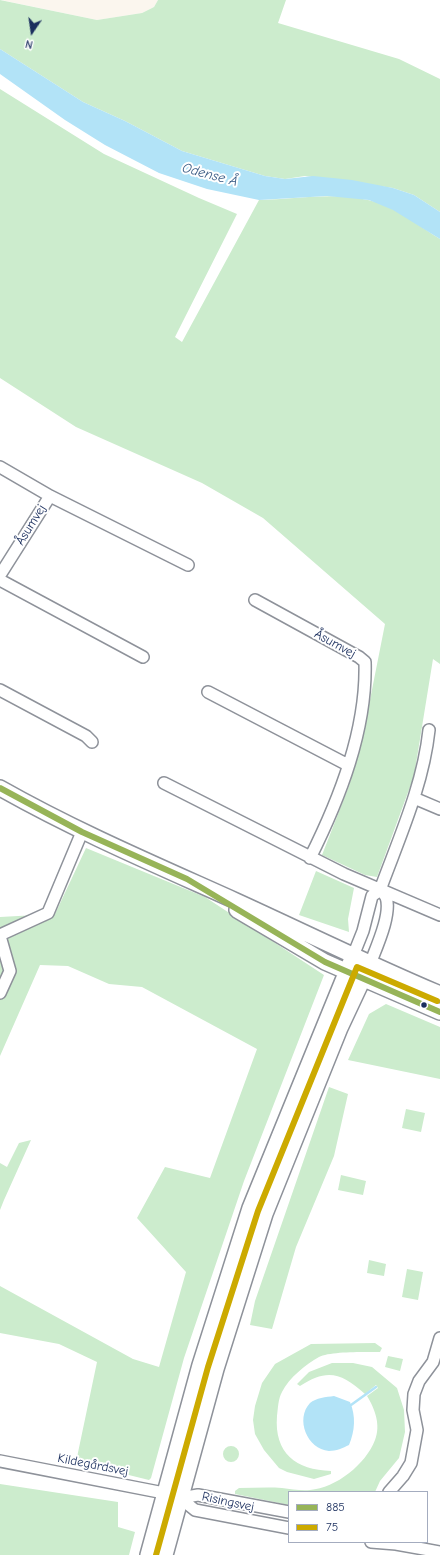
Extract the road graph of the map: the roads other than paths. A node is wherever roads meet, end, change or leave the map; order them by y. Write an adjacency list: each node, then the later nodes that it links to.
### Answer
1 (0, 467): 2 (street, Åsumvej)
2 (50, 496): 3 (street, Åsumvej); 4 (street, Åsumvej)
3 (188, 565)
4 (0, 575)
5 (0, 580): 7 (street)
6 (255, 600): 12 (street, Åsumvej)
7 (143, 657)
8 (0, 690): 11 (street)
9 (208, 692): 12 (street)
10 (429, 730): 15 (street)
11 (92, 742)
12 (348, 765): 18 (street, Åsumvej)
13 (164, 783): 18 (street)
14 (0, 788): 17 (street)
15 (414, 798): 16 (street); 20 (street)
16 (440, 809)
17 (82, 832): 19 (street); 22 (street)
18 (310, 858): 20 (street)
19 (187, 879): 23 (street); 25 (street)
20 (380, 890): 21 (street); 23 (street); 24 (street)
21 (440, 915)
22 (0, 935): 27 (street)
23 (353, 956): 24 (street); 25 (street)
24 (370, 964): 26 (street); 28 (street)
25 (346, 972): 26 (street); 33 (street)
26 (363, 978): 29 (street); 34 (street)
27 (0, 993)
28 (440, 994)
29 (440, 1012)
30 (440, 1338): 32 (street)
31 (0, 1461): 33 (street, Kildegårdsvej)
32 (390, 1491)
33 (164, 1493): 34 (street, Kildegårdsvej); 39 (street)
34 (180, 1498): 35 (street, Risingsvej); 36 (street, Risingsvej); 40 (street)
35 (288, 1512)
36 (288, 1528)
37 (393, 1543): 38 (street)
38 (440, 1552)
39 (148, 1555)
40 (165, 1555)

